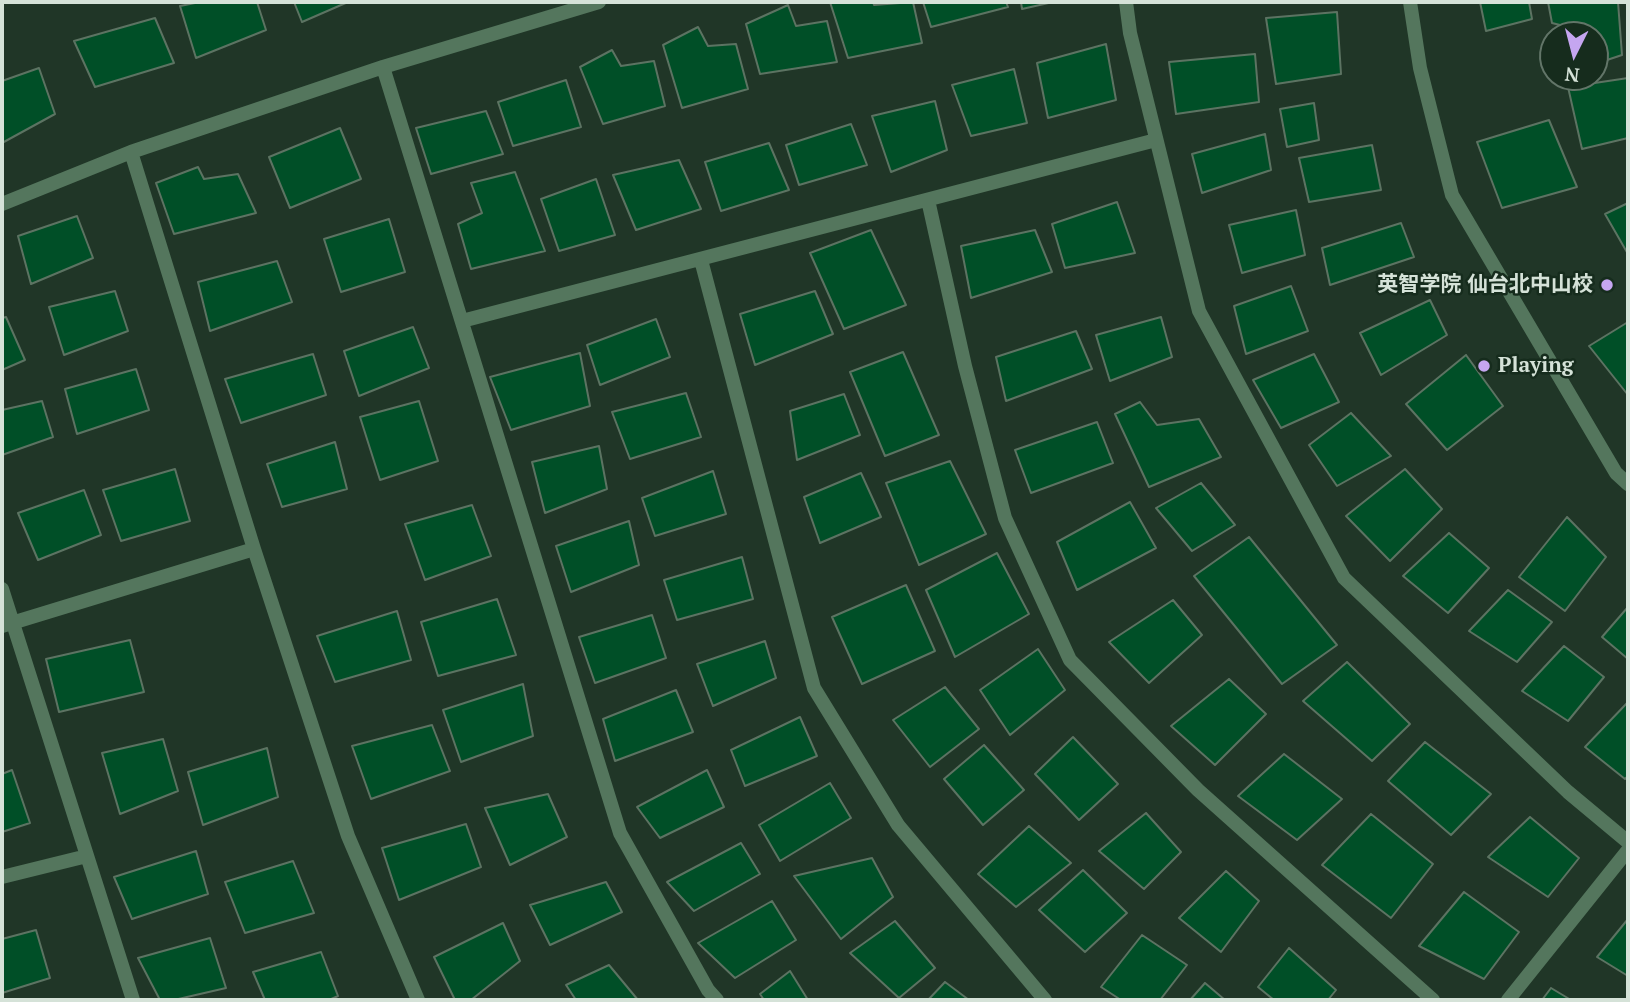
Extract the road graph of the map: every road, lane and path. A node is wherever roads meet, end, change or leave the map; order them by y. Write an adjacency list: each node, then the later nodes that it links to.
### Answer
1 (599, 2): 4 (street)
2 (1126, 2): 5 (street)
3 (1410, 2): 11 (street)
4 (383, 67): 6 (street); 10 (street)
5 (1156, 140): 7 (street); 15 (street)
6 (131, 152): 8 (street); 12 (street)
7 (928, 200): 9 (street); 23 (street)
8 (2, 204)
9 (701, 260): 10 (street); 22 (street)
10 (462, 321): 21 (street)
11 (1628, 484)
12 (254, 549): 14 (street); 20 (street)
13 (2, 589): 14 (street)
14 (7, 624): 17 (street)
15 (1628, 842)
16 (1628, 849): 24 (street)
17 (87, 856): 18 (street); 19 (street)
18 (2, 877)
19 (133, 1000)
20 (418, 1000)
21 (717, 1000)
22 (1045, 1000)
23 (1433, 1000)
24 (1508, 1000)

